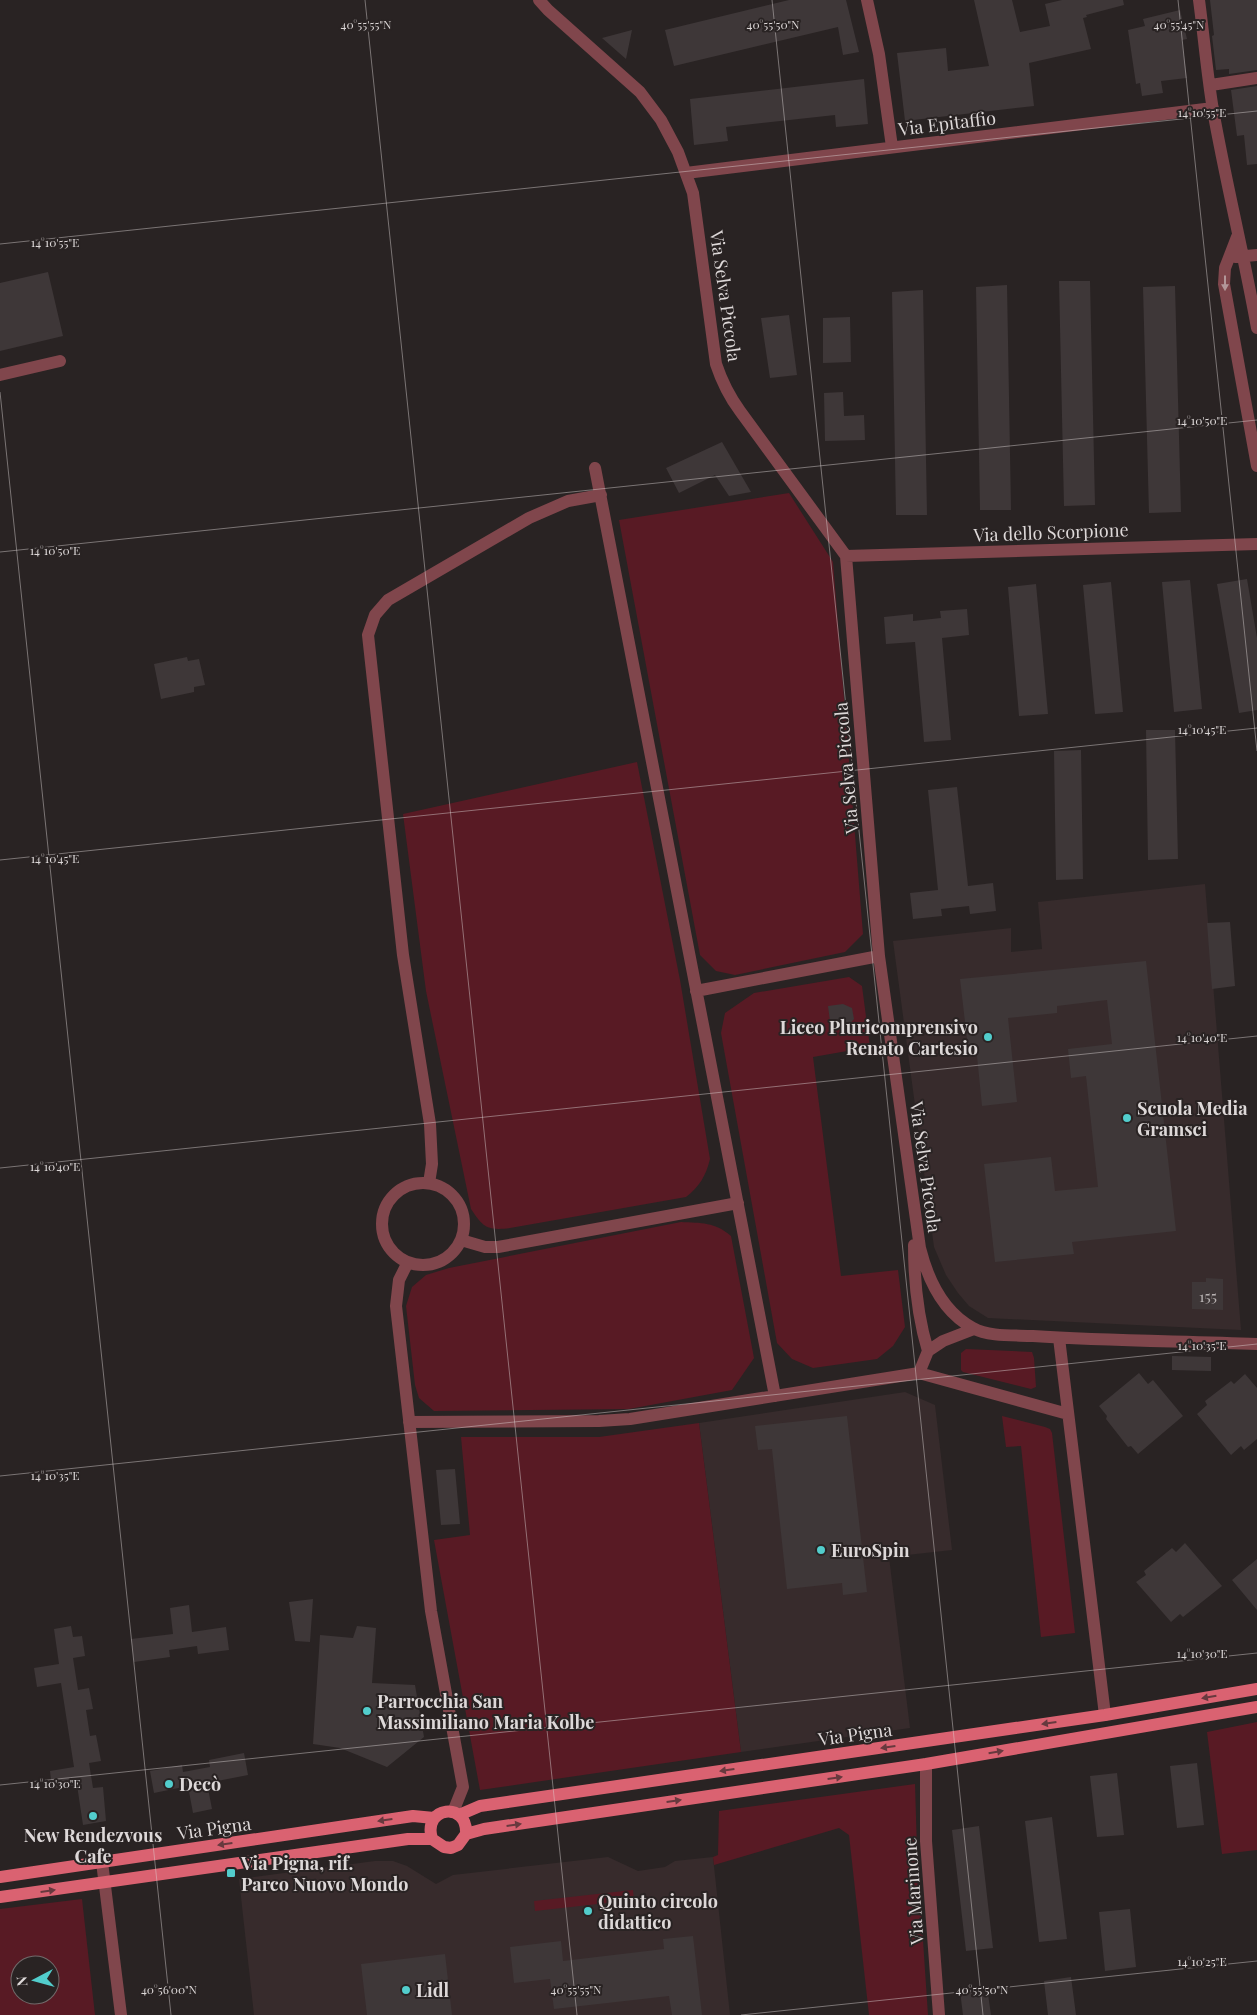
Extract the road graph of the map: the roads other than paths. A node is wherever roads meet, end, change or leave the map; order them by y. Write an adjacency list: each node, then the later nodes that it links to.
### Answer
1 (538, 0): 8 (street, Via Selva Piccola)
2 (866, 0): 7 (street)
3 (1199, 0): 5 (street)
4 (1257, 78): 5 (street)
5 (1211, 85): 6 (street)
6 (1213, 108): 7 (street, Via Epitaffio); 9 (street)
7 (892, 147): 8 (street, Via Epitaffio)
8 (686, 173): 18 (street, Via Selva Piccola)
9 (1236, 256): 10 (street); 11 (street); 14 (street, one-way to 14)
10 (1257, 256)
11 (1257, 328)
12 (60, 361): 13 (street)
13 (0, 375)
14 (1257, 466)
15 (595, 468): 16 (street)
16 (600, 495): 20 (street); 21 (street)
17 (1257, 544): 18 (street, Via dello Scorpione)
18 (846, 556): 19 (street, Via Selva Piccola)
19 (879, 956): 20 (street); 23 (street, Via Selva Piccola)
20 (696, 991): 22 (street)
21 (429, 1183): 24 (street); 25 (street)
22 (738, 1203): 24 (street); 31 (street)
23 (915, 1216): 26 (street, Via Selva Piccola); 29 (street)
24 (461, 1240): 25 (street)
25 (408, 1262): 33 (street)
26 (974, 1329): 27 (street, Via Selva Piccola); 29 (street)
27 (1059, 1338): 28 (street, Via Selva Piccola); 32 (street)
28 (1257, 1344)
29 (928, 1351): 30 (street)
30 (919, 1373): 31 (street); 32 (street)
31 (775, 1396): 33 (street)
32 (1068, 1414): 36 (street)
33 (410, 1422): 38 (street)
34 (1257, 1689): 36 (main road, Via Pigna, one-way to 36)
35 (1257, 1707): 37 (main road, one-way to 35)
36 (1105, 1715): 38 (main road, Via Pigna, one-way to 38)
37 (926, 1764): 40 (main road, one-way to 37); 47 (street, Via Marinone)
38 (456, 1813): 39 (main road); 40 (main road)
39 (434, 1818): 41 (main road); 42 (main road, Via Pigna, one-way to 42)
40 (466, 1834): 41 (main road)
41 (432, 1839): 44 (main road)
42 (102, 1862): 43 (main road, Via Pigna); 44 (street)
43 (0, 1877)
44 (105, 1883): 45 (main road, one-way to 44); 46 (street)
45 (0, 1897)
46 (121, 2015)
47 (939, 2015)

